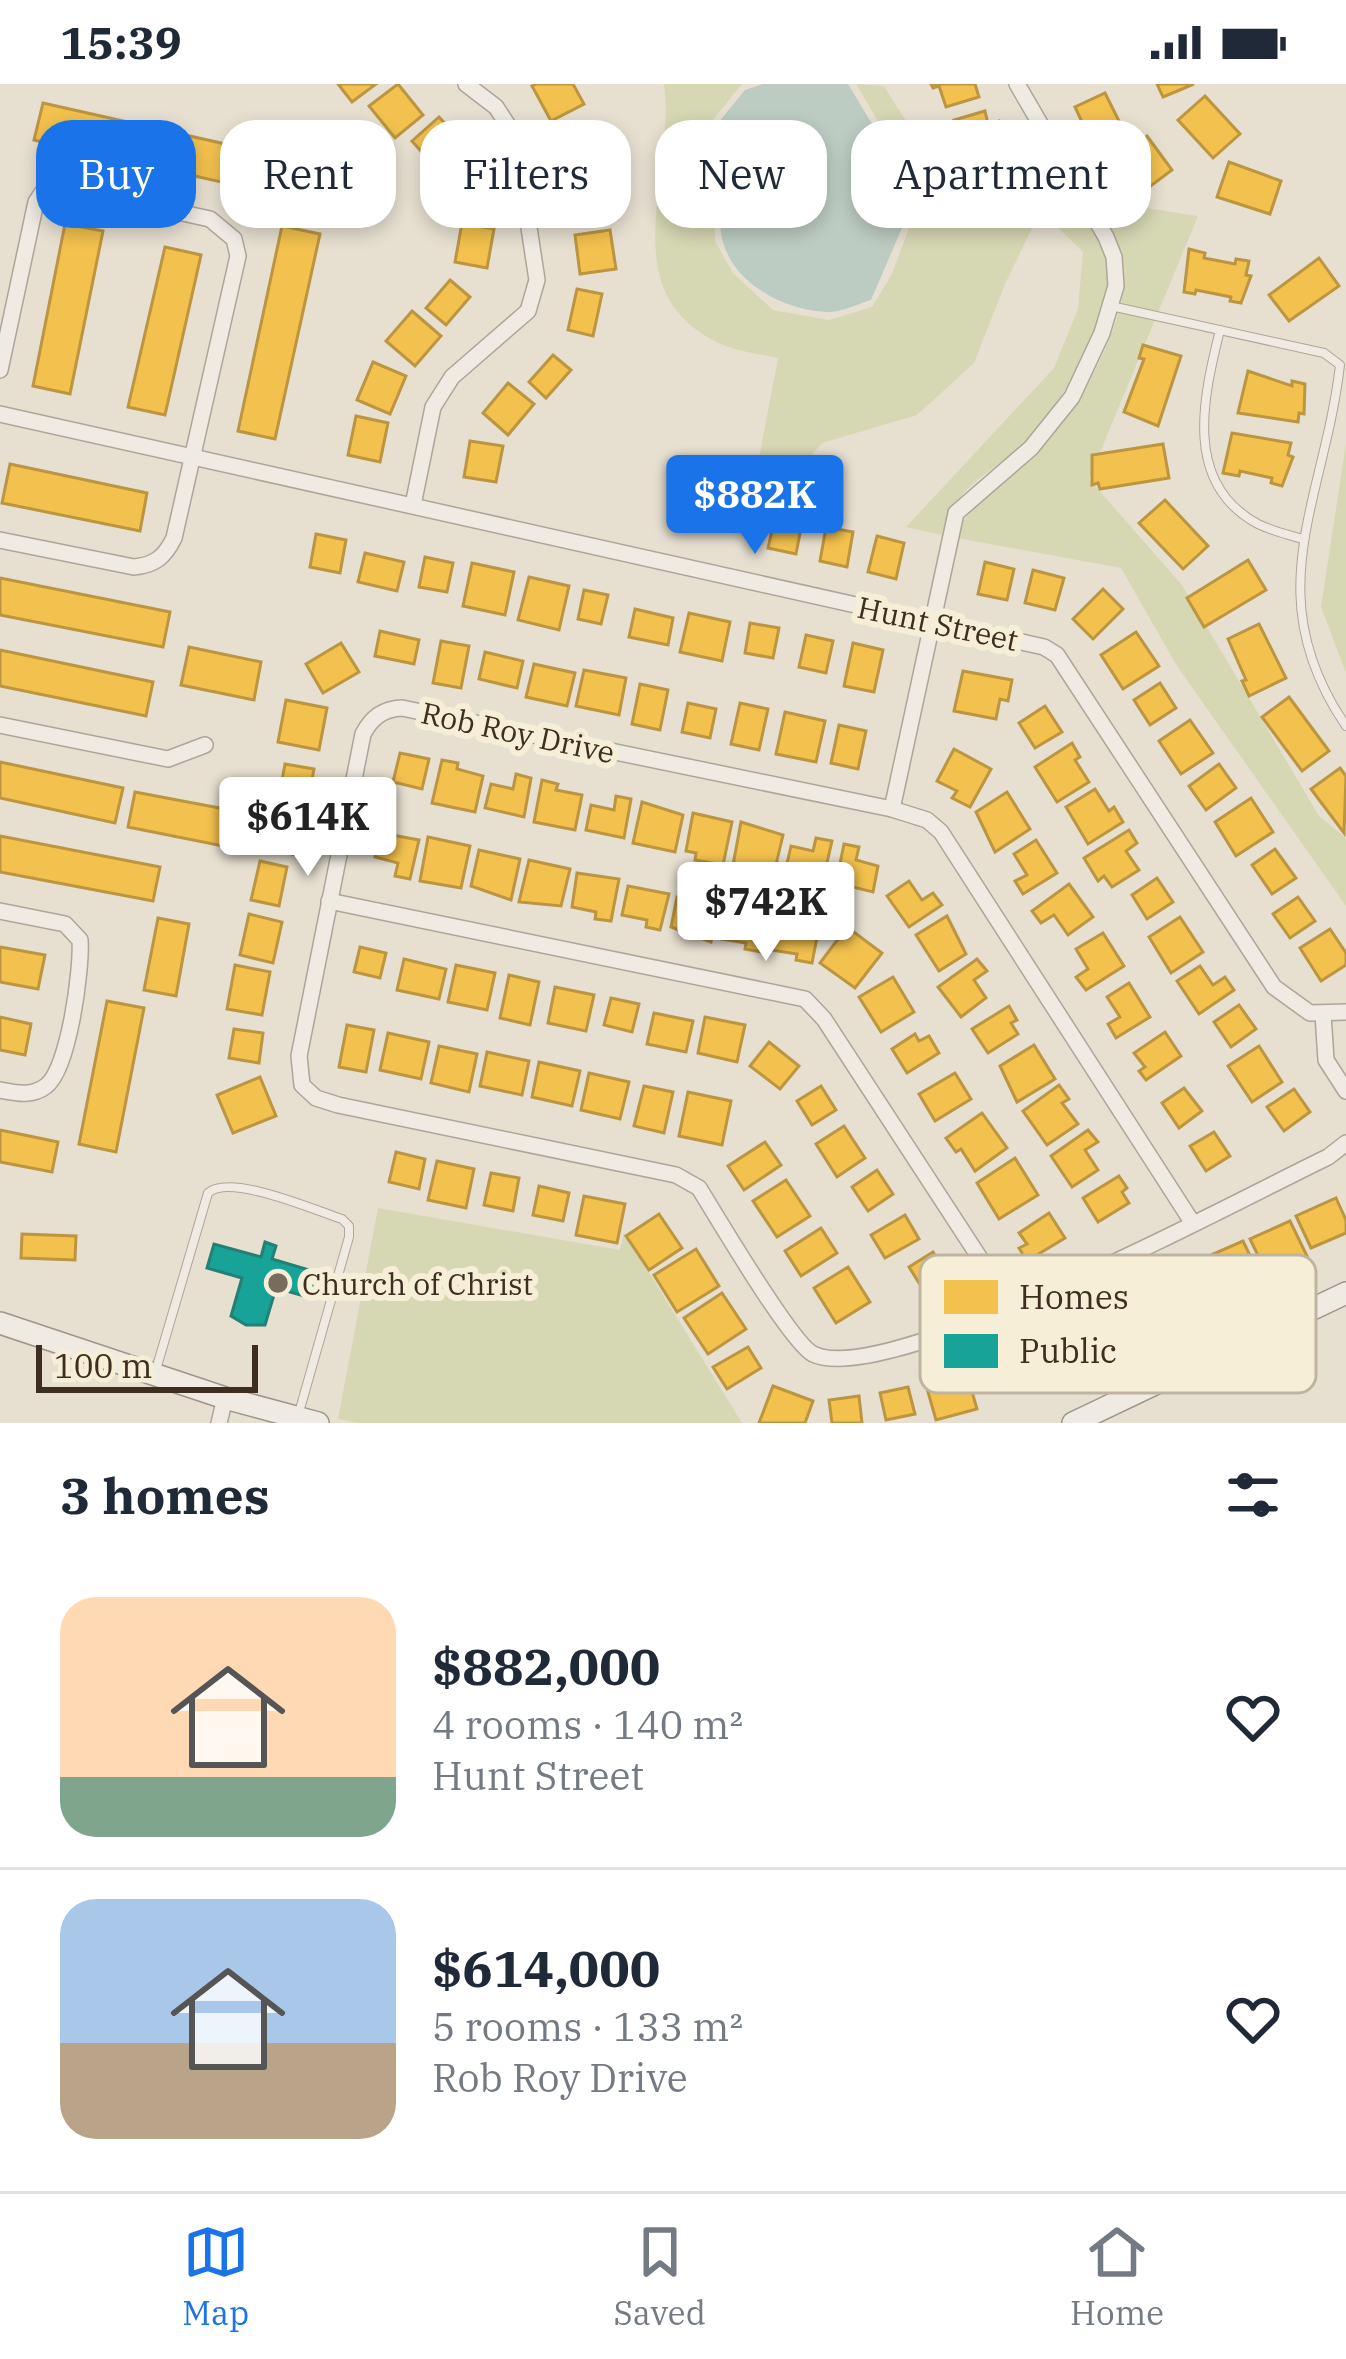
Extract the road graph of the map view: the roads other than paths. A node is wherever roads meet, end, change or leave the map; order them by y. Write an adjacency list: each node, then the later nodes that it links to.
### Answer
1 (466, 84): 8 (street)
2 (1017, 84): 3 (street)
3 (1110, 305): 4 (lane); 11 (street)
4 (1220, 330): 9 (lane); 9 (lane)
5 (0, 370): 7 (street)
6 (0, 414): 7 (street, Hunt Street)
7 (190, 456): 8 (street, Hunt Street); 10 (street)
8 (413, 505): 11 (street, Hunt Street)
9 (1303, 539): 13 (lane)
10 (0, 540)
11 (931, 623): 15 (street); 19 (street, Hunt Street)
12 (0, 724): 14 (street)
13 (1346, 726)
14 (205, 745)
15 (892, 808): 16 (street, Rob Roy Drive); 23 (street, Rob Roy Drive)
16 (329, 901): 24 (street); 29 (street, Rob Roy Drive)
17 (0, 911): 20 (street)
18 (1346, 1012): 19 (street)
19 (1323, 1014): 21 (street)
20 (0, 1090)
21 (1346, 1091)
22 (1346, 1143): 23 (street, Rob Roy Drive)
23 (1192, 1222): 25 (street, Rob Roy Drive)
24 (977, 1255)
25 (1125, 1255)
26 (1346, 1293): 27 (street)
27 (1316, 1307)
28 (0, 1323): 30 (street)
29 (920, 1341)
30 (154, 1375): 32 (street); 33 (lane)
31 (1136, 1393): 35 (street)
32 (225, 1398): 33 (street); 34 (street)
33 (308, 1420)
34 (219, 1423)
35 (1073, 1423)

